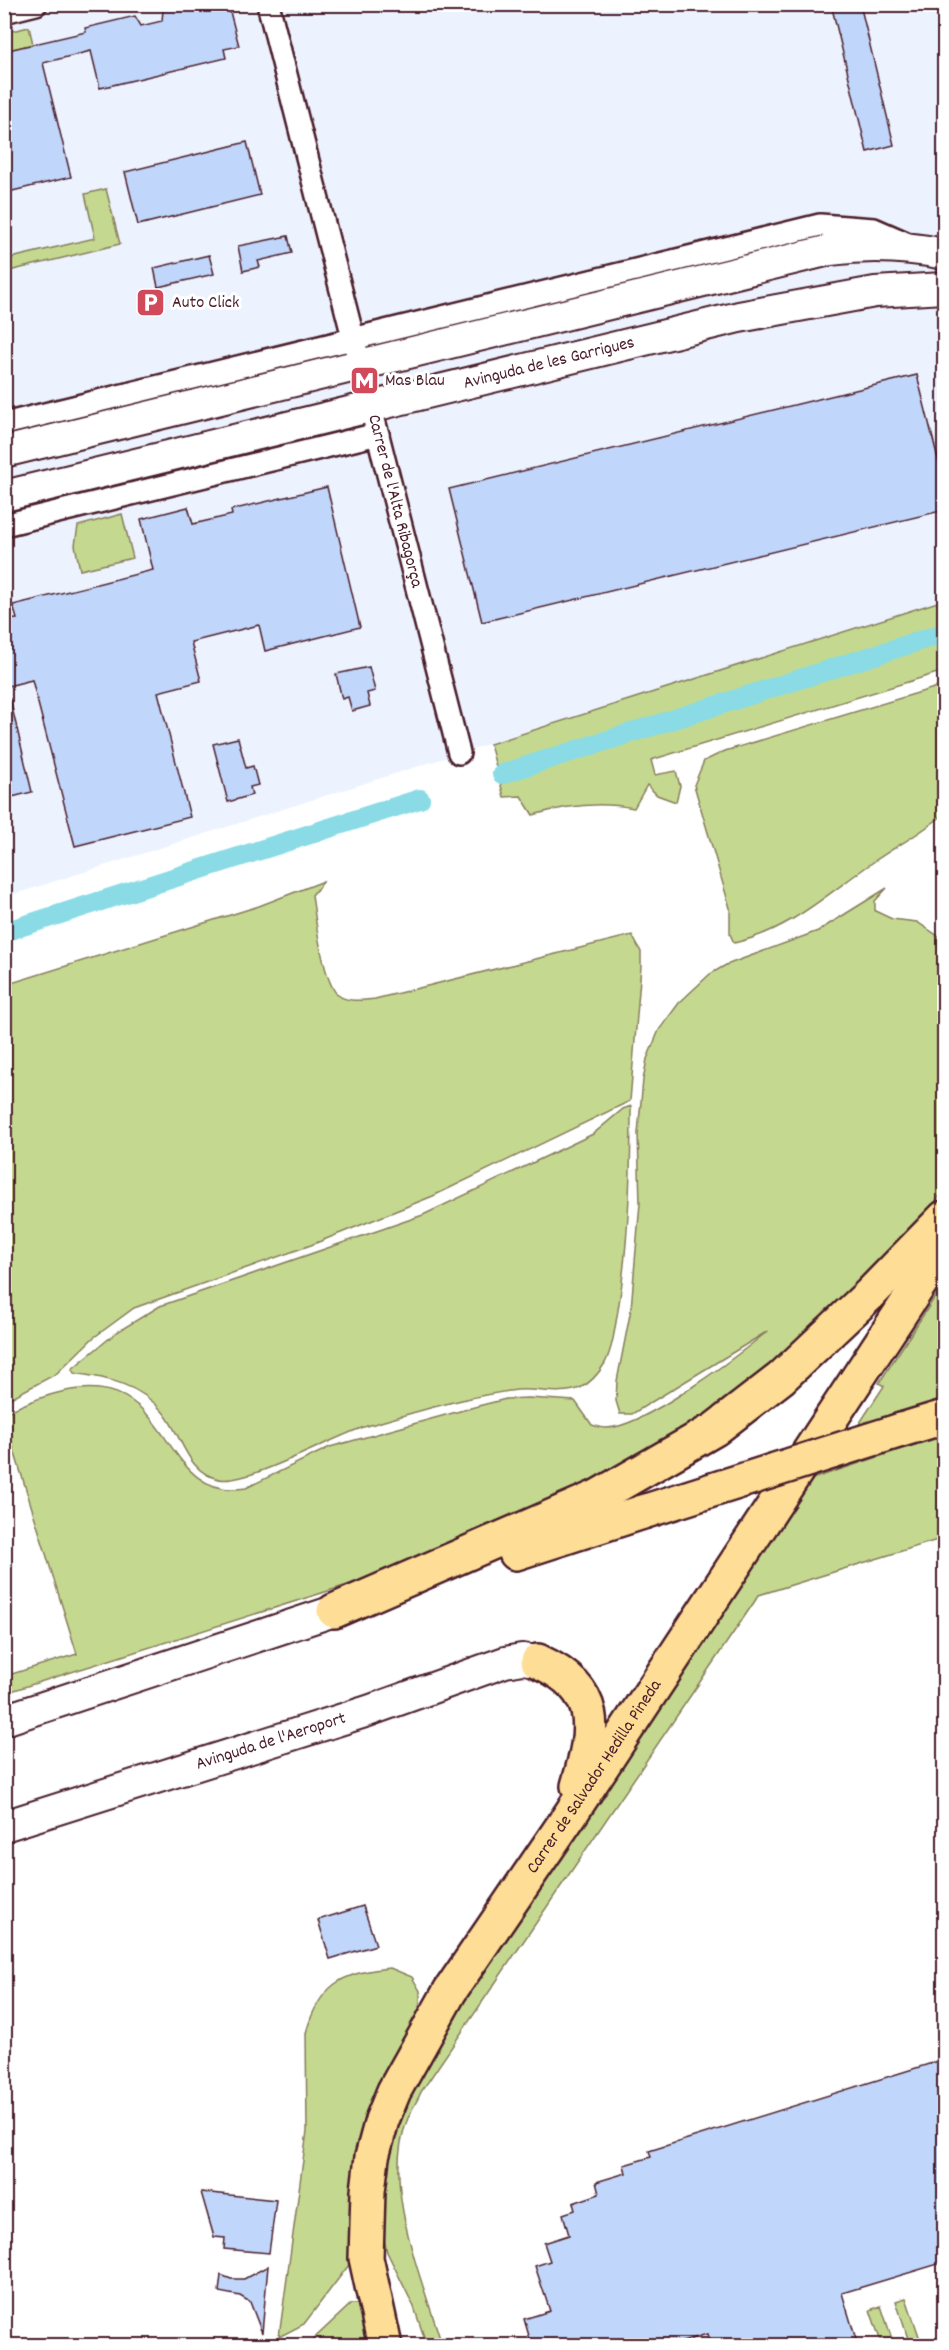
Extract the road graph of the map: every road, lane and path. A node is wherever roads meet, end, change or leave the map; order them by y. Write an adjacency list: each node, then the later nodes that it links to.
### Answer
1 (36, 4): 3 (street)
2 (268, 4): 6 (street, Carrer de l'Alta Ribagorça)
3 (4, 12)
4 (945, 254): 6 (street)
5 (933, 288): 7 (street, Avinguda de les Garrigues)
6 (357, 351): 7 (street, Carrer de l'Alta Ribagorça); 8 (street); 9 (street)
7 (374, 420): 10 (street, Avinguda de les Garrigues); 11 (street, Avinguda de les Garrigues); 12 (street, Carrer de l'Alta Ribagorça)
8 (4, 424)
9 (4, 452)
10 (4, 496)
11 (4, 525)
12 (459, 753)
13 (945, 1218): 16 (main road)
14 (945, 1247): 19 (main road, Carrer de Salvador Hedilla Pineda)
15 (945, 1417): 16 (main road, bridge)
16 (334, 1611): 18 (street)
17 (538, 1661): 19 (main road); 20 (street, Avinguda de l'Aeroport)
18 (4, 1720)
19 (570, 1815): 21 (main road, Carrer de Salvador Hedilla Pineda)
20 (4, 1827)
21 (385, 2346)

